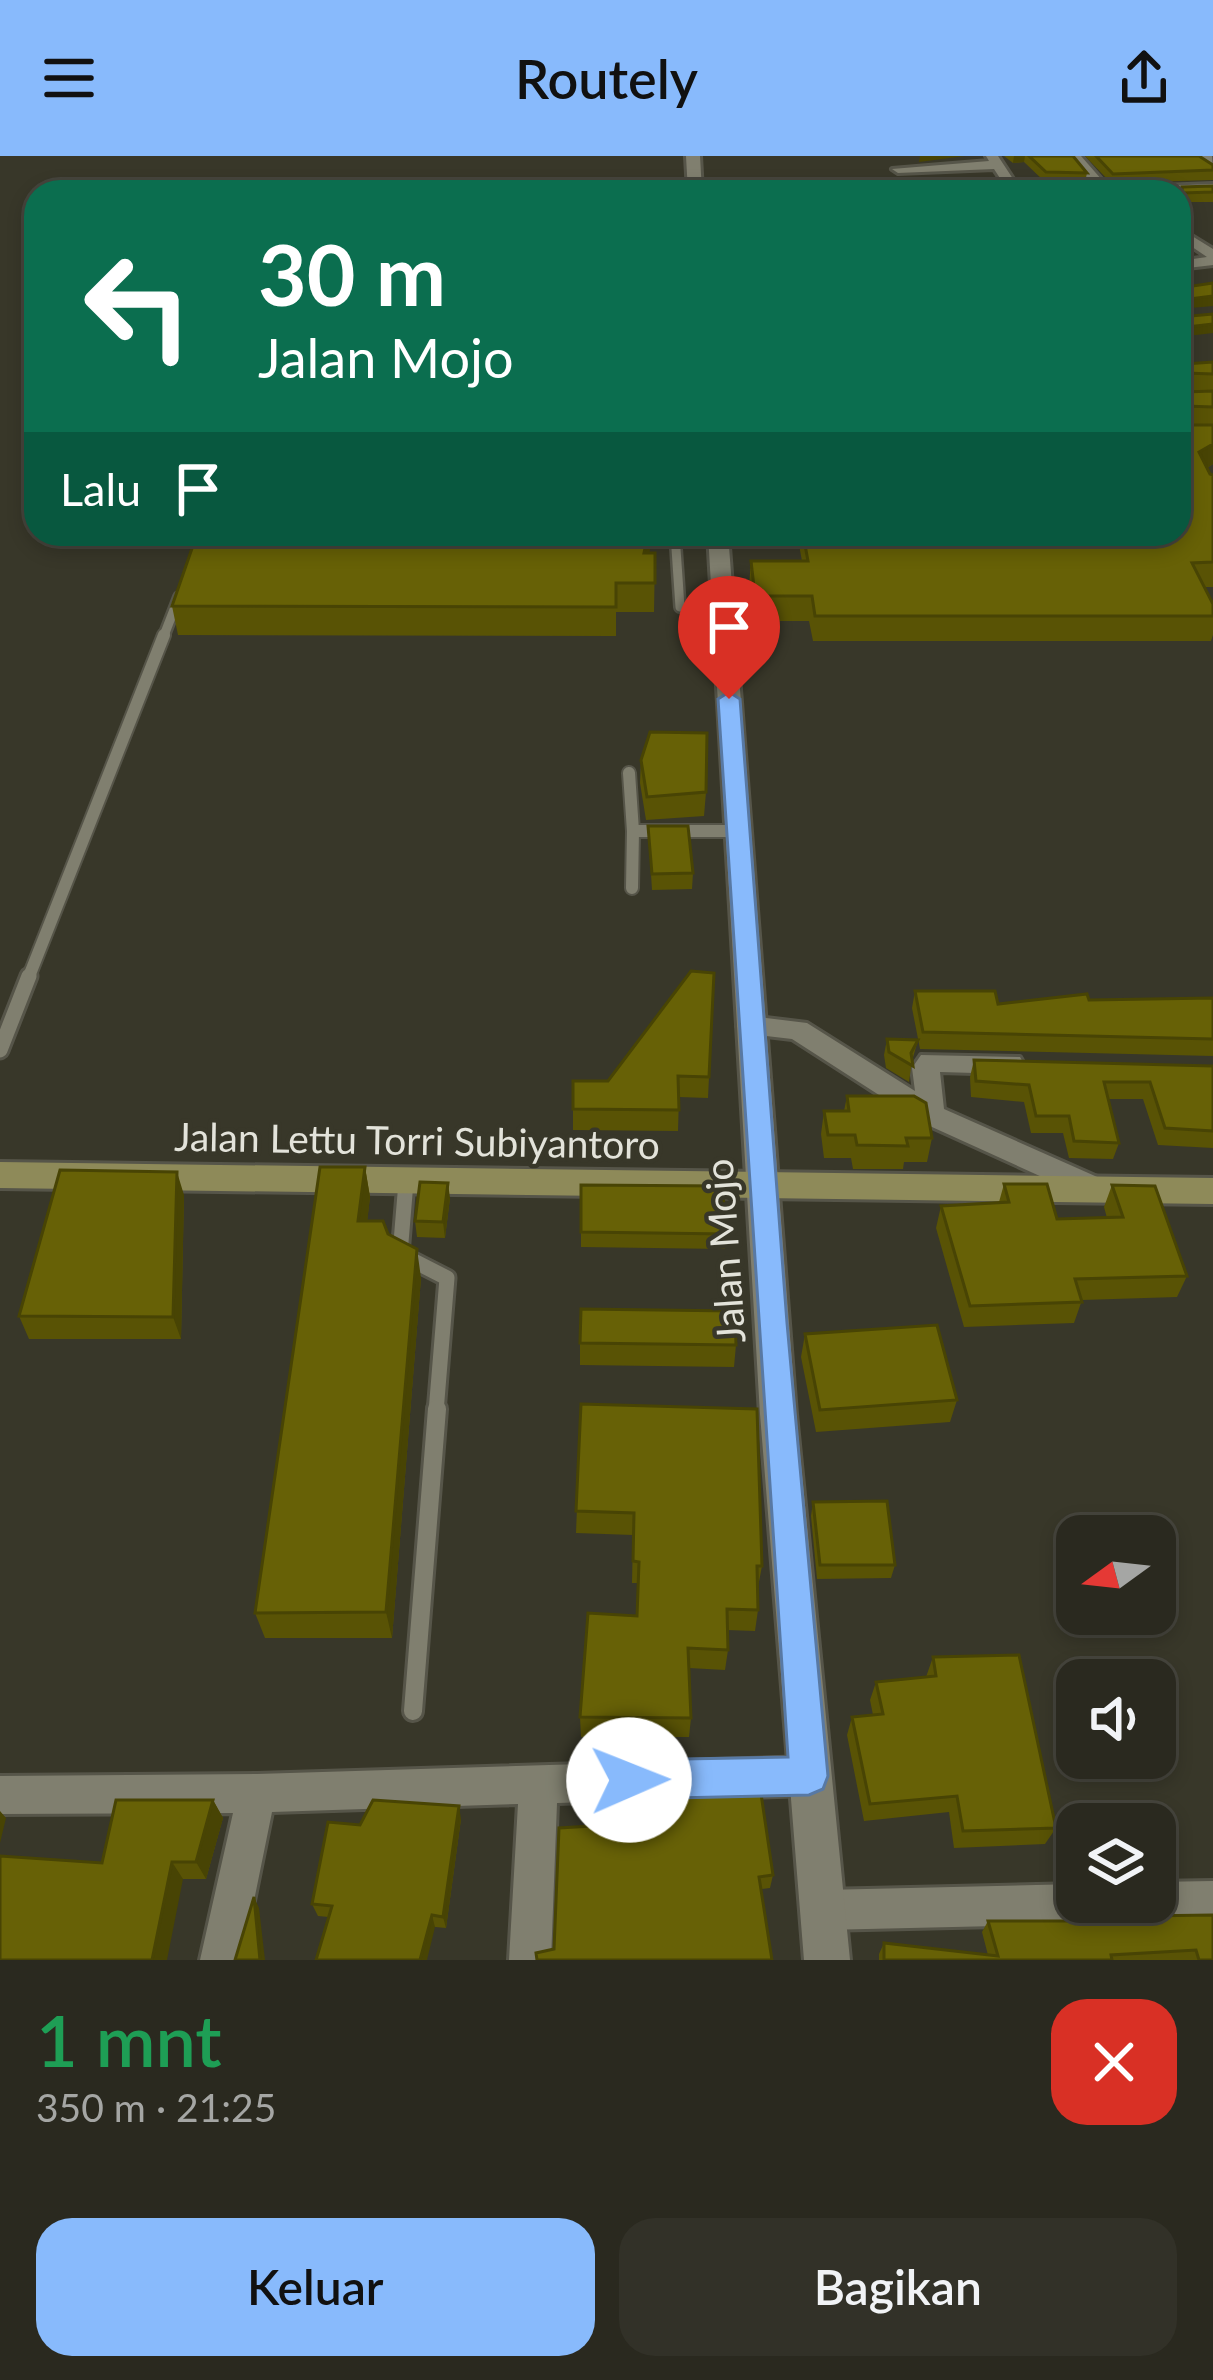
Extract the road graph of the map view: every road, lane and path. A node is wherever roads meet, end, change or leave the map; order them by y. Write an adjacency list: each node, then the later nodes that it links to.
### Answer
1 (1074, 156): 6 (street)
2 (1205, 156): 5 (street)
3 (994, 160): 4 (street)
4 (895, 162)
5 (1213, 166)
6 (1101, 180)
7 (676, 546): 10 (lane)
8 (719, 546): 10 (street, Jalan Mojo)
9 (187, 576): 16 (lane)
10 (724, 610): 13 (street, Jalan Mojo)
11 (629, 773): 12 (lane)
12 (633, 831): 13 (lane); 14 (lane)
13 (736, 832): 15 (street, Jalan Mojo)
14 (632, 888)
15 (764, 1026): 18 (street); 21 (street, Jalan Mojo)
16 (0, 1050)
17 (1028, 1064): 18 (street)
18 (931, 1115): 22 (street)
19 (0, 1175): 20 (main road, Jalan Lettu Torri Subiyantoro)
20 (406, 1182): 21 (main road, Jalan Lettu Torri Subiyantoro); 24 (lane)
21 (762, 1187): 22 (main road, Jalan Lettu Torri Subiyantoro); 25 (street, Jalan Mojo)
22 (1094, 1188): 23 (main road, Jalan Lettu Torri Subiyantoro)
23 (1213, 1191)
24 (413, 1712)
25 (809, 1776): 26 (street); 32 (street, Jalan Mojo)
26 (539, 1782): 27 (street); 34 (street)
27 (256, 1793): 28 (street); 33 (street)
28 (0, 1795)
29 (1213, 1900): 30 (street)
30 (1176, 1901)
31 (1056, 1904): 32 (street)
32 (823, 1910): 35 (street, Jalan Mojo)
33 (221, 1960)
34 (530, 1960)
35 (827, 1960)

